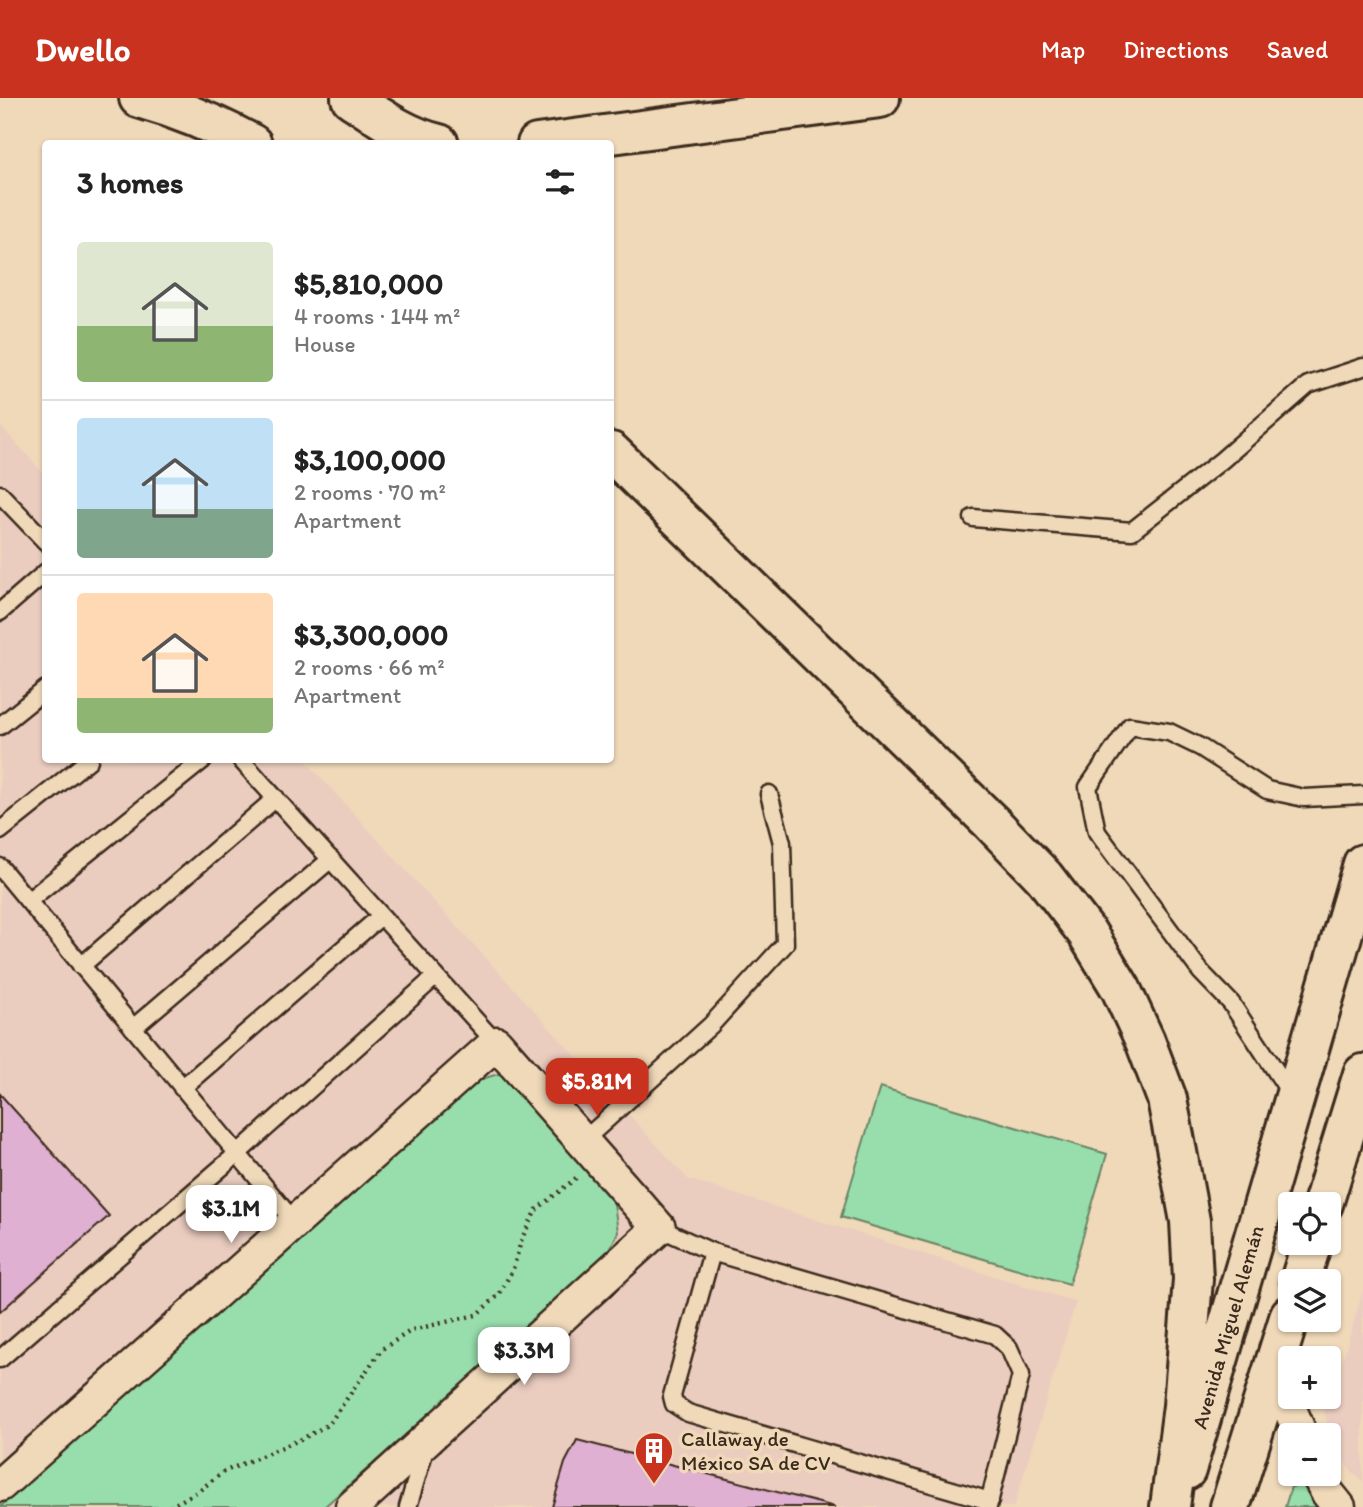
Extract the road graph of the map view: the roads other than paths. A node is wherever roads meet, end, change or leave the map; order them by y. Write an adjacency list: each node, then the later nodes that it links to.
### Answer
1 (139, 98): 4 (highway)
2 (351, 98): 5 (highway)
3 (880, 98): 6 (highway)
4 (245, 140)
5 (426, 140)
6 (567, 140)
7 (1363, 367): 10 (lane)
8 (614, 455): 51 (highway)
9 (3, 504): 11 (lane)
10 (973, 518)
11 (42, 538)
12 (42, 575): 13 (lane)
13 (0, 612)
14 (42, 692): 15 (lane)
15 (0, 726)
16 (85, 763): 22 (lane)
17 (199, 763): 26 (lane)
18 (244, 763): 21 (lane)
19 (769, 794): 35 (lane)
20 (1363, 796): 34 (lane)
21 (276, 799): 23 (lane); 28 (lane)
22 (0, 831)
23 (331, 859): 27 (lane); 30 (lane)
24 (1363, 864): 34 (highway, Avenida Miguel Alemán)
25 (0, 867): 26 (lane)
26 (28, 901): 28 (lane)
27 (381, 916): 29 (lane); 33 (lane)
28 (81, 966): 30 (lane)
29 (436, 976): 31 (lane); 36 (lane)
30 (133, 1028): 33 (lane)
31 (496, 1043): 35 (street); 38 (street)
32 (1363, 1074): 37 (highway)
33 (182, 1088): 36 (lane)
34 (1294, 1098): 51 (highway, Avenida Miguel Alemán)
35 (591, 1151): 39 (street)
36 (237, 1154): 38 (lane); 42 (lane)
37 (1328, 1192)
38 (295, 1223): 46 (street)
39 (659, 1228): 40 (lane); 45 (street)
40 (712, 1252): 48 (lane); 48 (lane)
41 (1285, 1332): 43 (highway)
42 (0, 1360)
43 (1273, 1369): 44 (street); 52 (highway)
44 (1296, 1423)
45 (429, 1438): 49 (street); 50 (lane)
46 (0, 1485)
47 (1324, 1486): 53 (street)
48 (989, 1504)
49 (352, 1507)
50 (408, 1507)
51 (1173, 1507)
52 (1230, 1507)
53 (1339, 1507)

